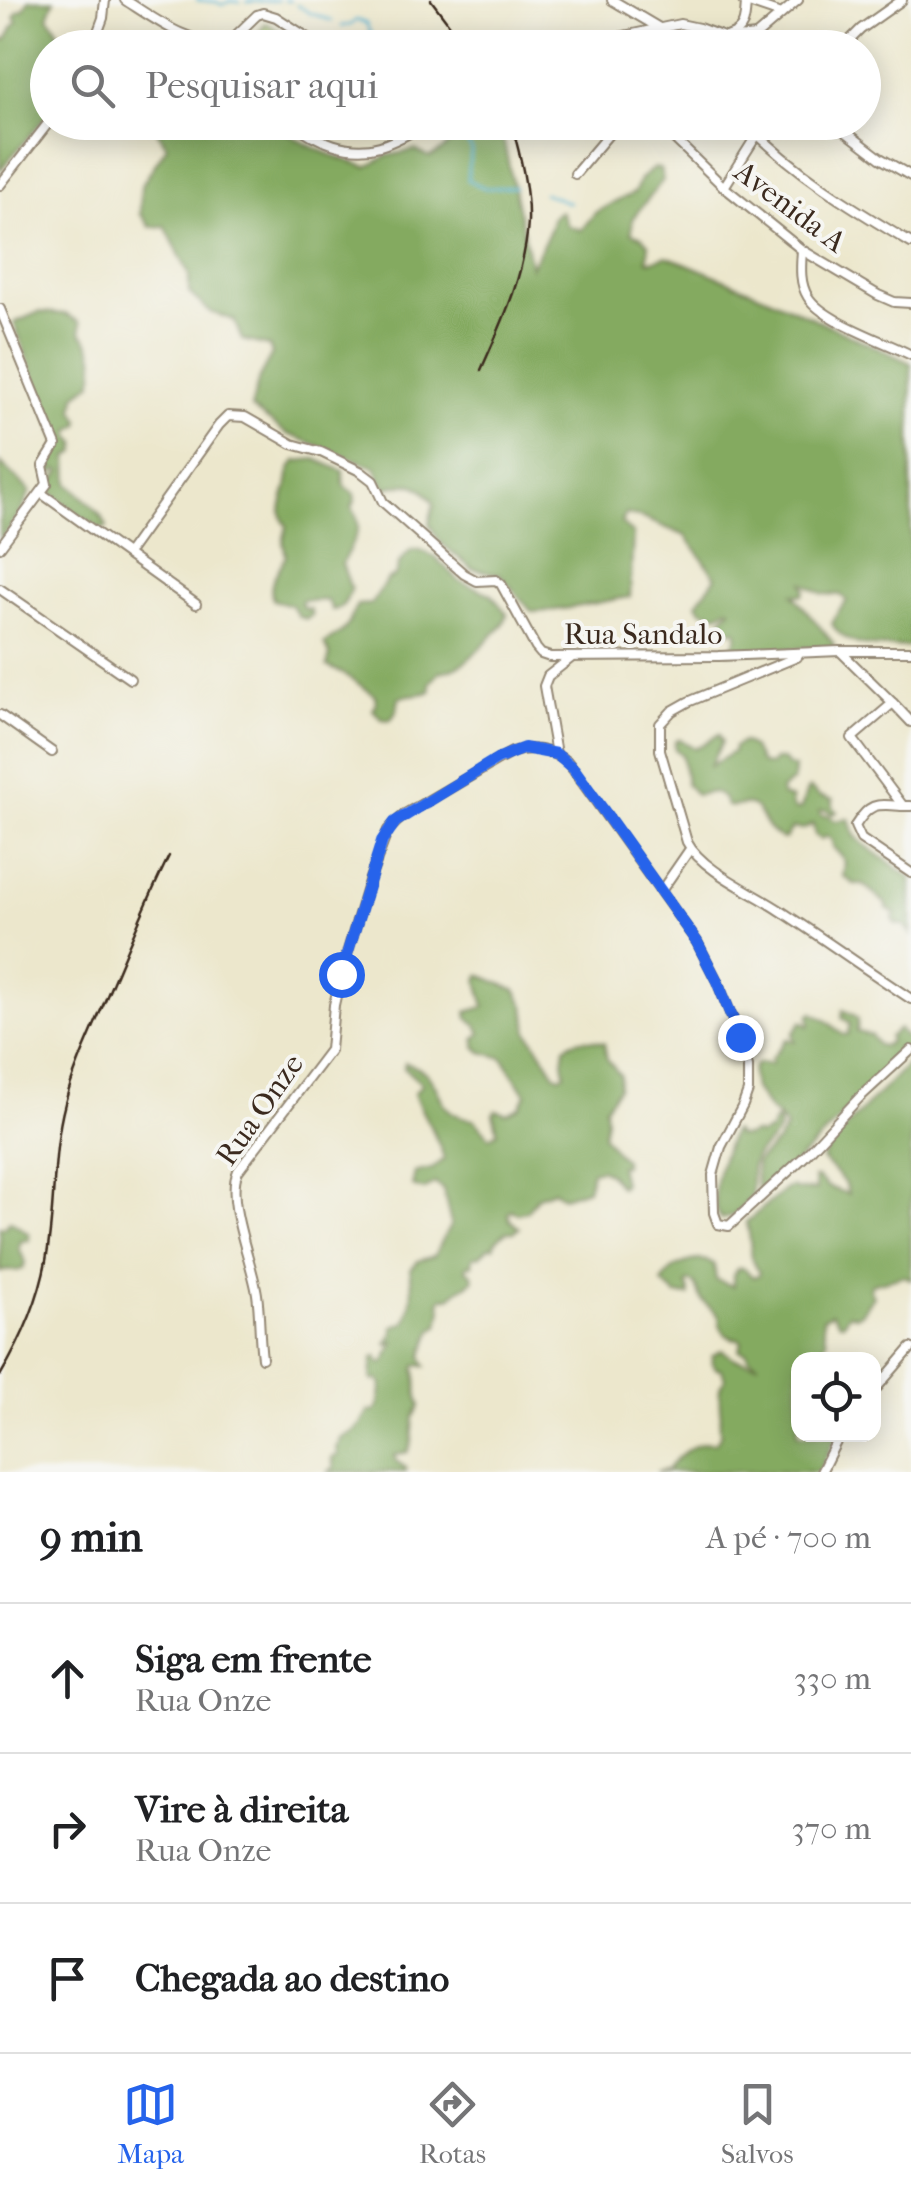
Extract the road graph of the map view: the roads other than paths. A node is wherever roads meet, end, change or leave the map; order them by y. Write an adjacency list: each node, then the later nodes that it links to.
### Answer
1 (106, 0): 10 (street)
2 (125, 0): 8 (street)
3 (612, 0): 9 (street)
4 (798, 0): 7 (street)
5 (902, 0): 19 (street)
6 (744, 1): 7 (street); 17 (street)
7 (782, 14): 18 (street)
8 (165, 24): 11 (street); 12 (street)
9 (661, 29): 15 (street); 16 (street)
10 (99, 30)
11 (172, 30)
12 (178, 30)
13 (242, 30): 14 (street)
14 (294, 30)
15 (656, 30)
16 (702, 30)
17 (741, 30)
18 (763, 30)
19 (860, 30)
20 (35, 140): 30 (street)
21 (318, 140): 22 (street)
22 (392, 140)
23 (603, 140): 28 (street)
24 (675, 140): 31 (street, Avenida A)
25 (752, 140): 31 (street)
26 (763, 140): 32 (street)
27 (856, 140): 29 (street)
28 (575, 174)
29 (911, 176)
30 (0, 185)
31 (724, 187): 33 (street, Avenida A)
32 (911, 243)
33 (802, 250): 34 (street, Avenida A); 36 (street)
34 (911, 303)
35 (0, 309): 37 (street)
36 (911, 356)
37 (41, 494): 38 (street); 39 (street)
38 (0, 547)
39 (126, 554): 41 (street); 45 (street, Rua Sandalo)
40 (0, 590): 46 (street)
41 (196, 604)
42 (840, 651): 43 (street, Rua Sandalo); 44 (street, Rua Sandalo); 47 (street)
43 (911, 651)
44 (806, 653): 45 (street, Rua Sandalo); 53 (street)
45 (570, 658): 51 (street)
46 (130, 679)
47 (894, 703): 49 (street); 52 (street)
48 (0, 715): 50 (street)
49 (911, 722)
50 (52, 752)
51 (556, 754): 55 (street); 59 (street, Rua Onze)
52 (907, 806): 54 (street)
53 (690, 849): 55 (street); 56 (street)
54 (911, 874)
55 (660, 891): 57 (street)
56 (911, 999)
57 (911, 1050)
58 (911, 1348): 60 (street)
59 (262, 1358)
60 (881, 1382)
61 (836, 1442): 62 (street)
62 (821, 1472)

